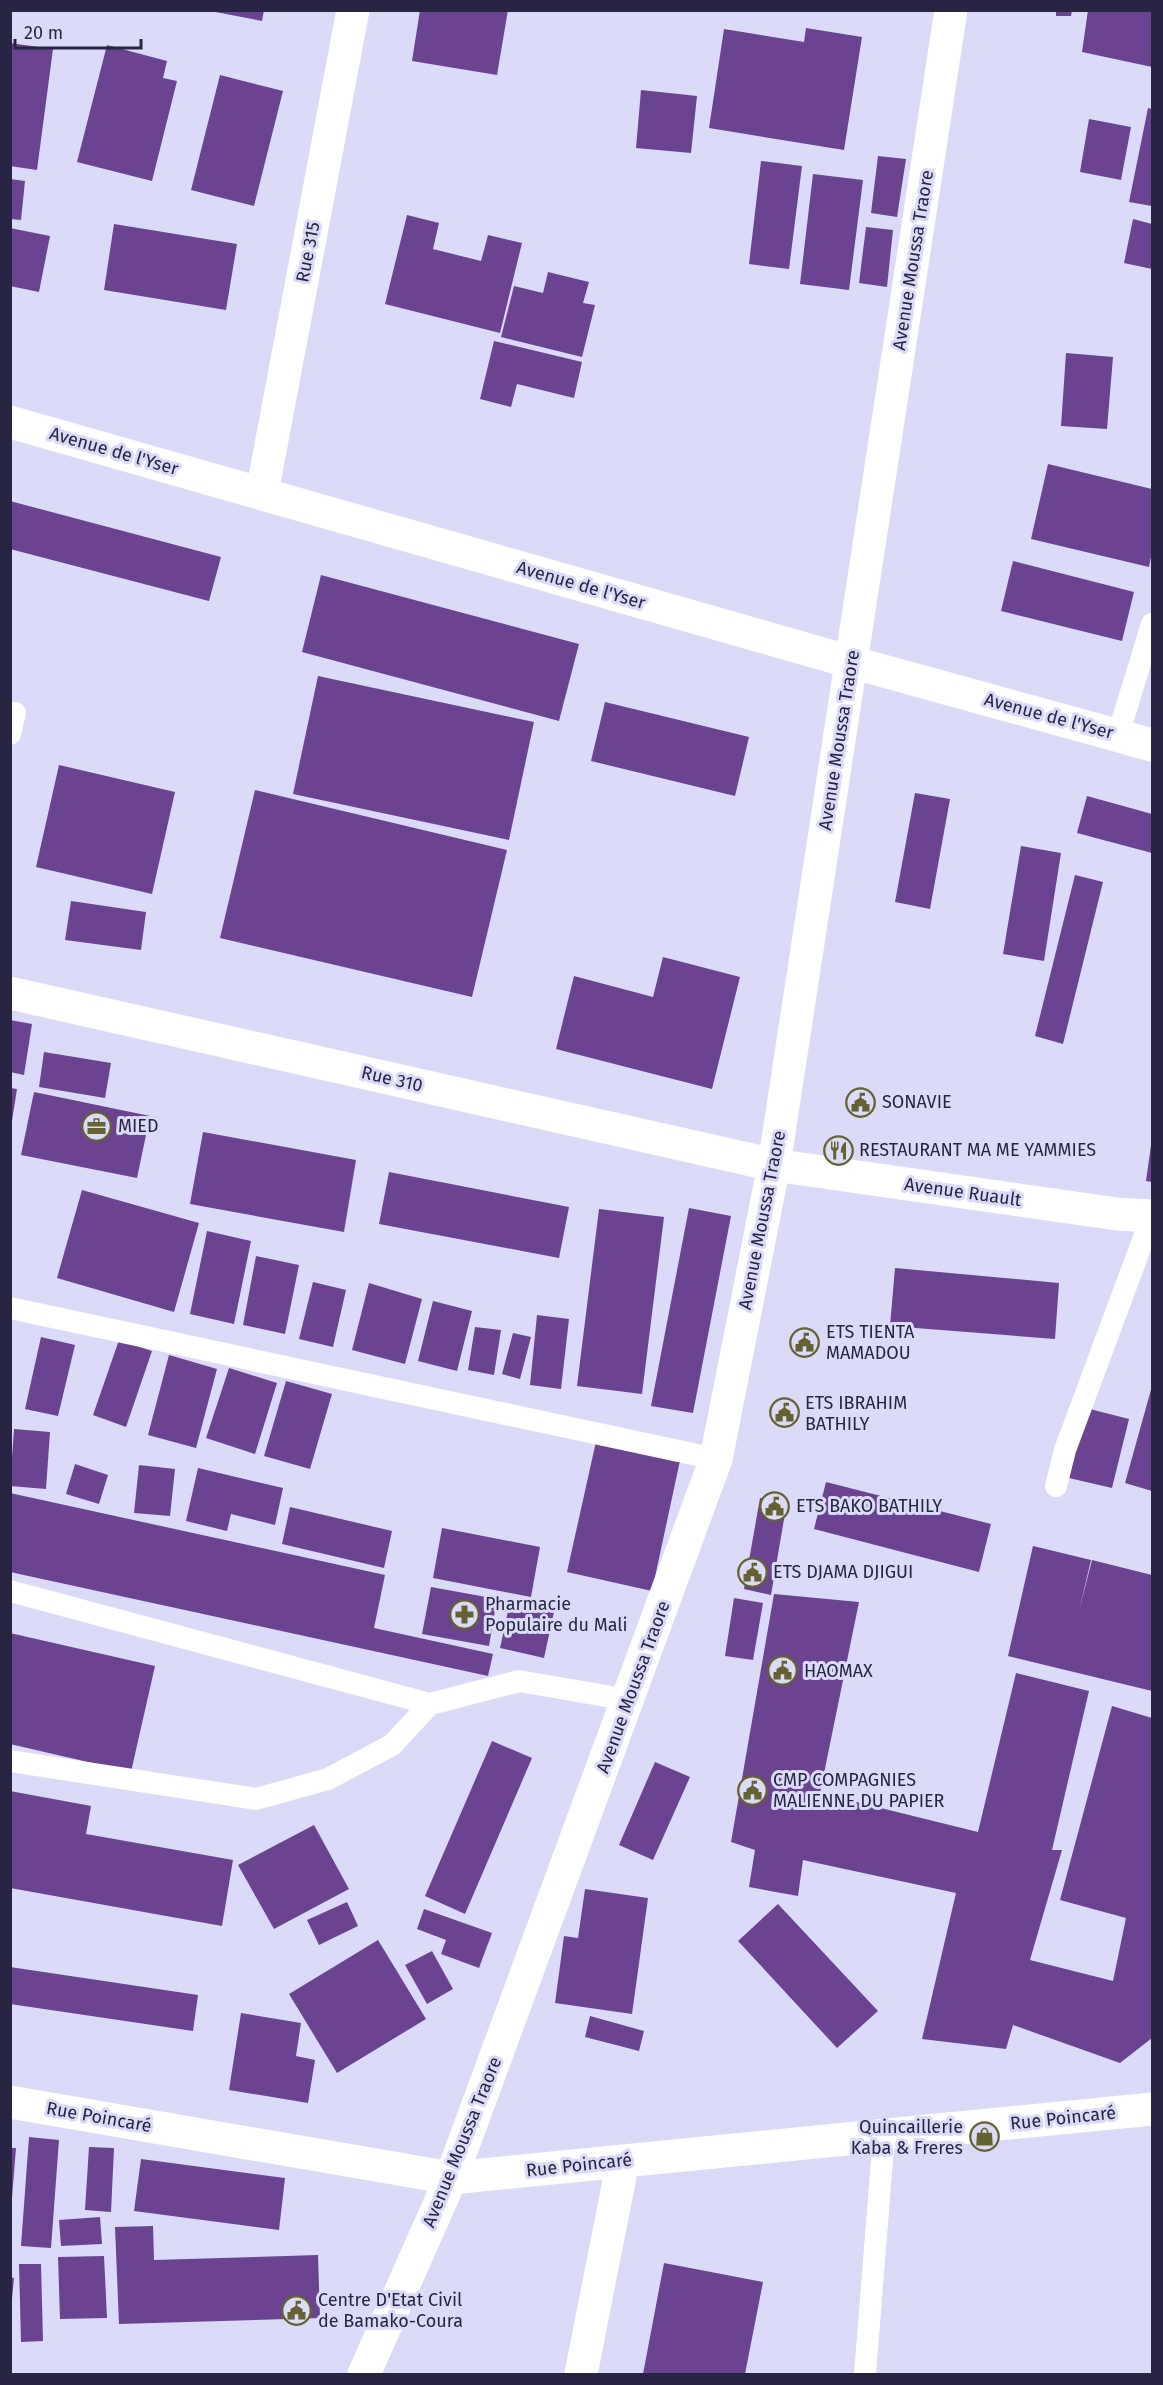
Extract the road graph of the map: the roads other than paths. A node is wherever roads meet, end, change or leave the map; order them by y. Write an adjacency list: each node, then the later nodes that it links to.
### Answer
1 (353, 10): 4 (street, Rue 315)
2 (951, 10): 6 (street, Avenue Moussa Traore)
3 (10, 422): 4 (street, Avenue de l'Yser)
4 (262, 493): 6 (street, Avenue de l'Yser)
5 (1152, 624): 7 (lane)
6 (851, 662): 7 (street, Avenue de l'Yser); 10 (street, Avenue Moussa Traore)
7 (1118, 735): 8 (street, Avenue de l'Yser)
8 (1152, 745)
9 (10, 993): 10 (street, Rue 310)
10 (774, 1165): 11 (street, Avenue Ruault); 13 (street, Avenue Moussa Traore)
11 (1152, 1216): 14 (lane)
12 (10, 1308): 13 (lane)
13 (717, 1459): 16 (street, Avenue Moussa Traore)
14 (1056, 1486)
15 (10, 1591): 17 (lane)
16 (629, 1700): 17 (lane); 23 (street, Avenue Moussa Traore)
17 (430, 1704): 18 (lane)
18 (10, 1761)
19 (10, 2102): 23 (street, Rue Poincaré)
20 (1152, 2109): 21 (street, Rue Poincaré)
21 (884, 2135): 22 (street, Rue Poincaré); 26 (lane)
22 (623, 2161): 23 (street, Rue Poincaré); 25 (street)
23 (451, 2178): 24 (street, Avenue Moussa Traore)
24 (364, 2374)
25 (581, 2374)
26 (865, 2374)

